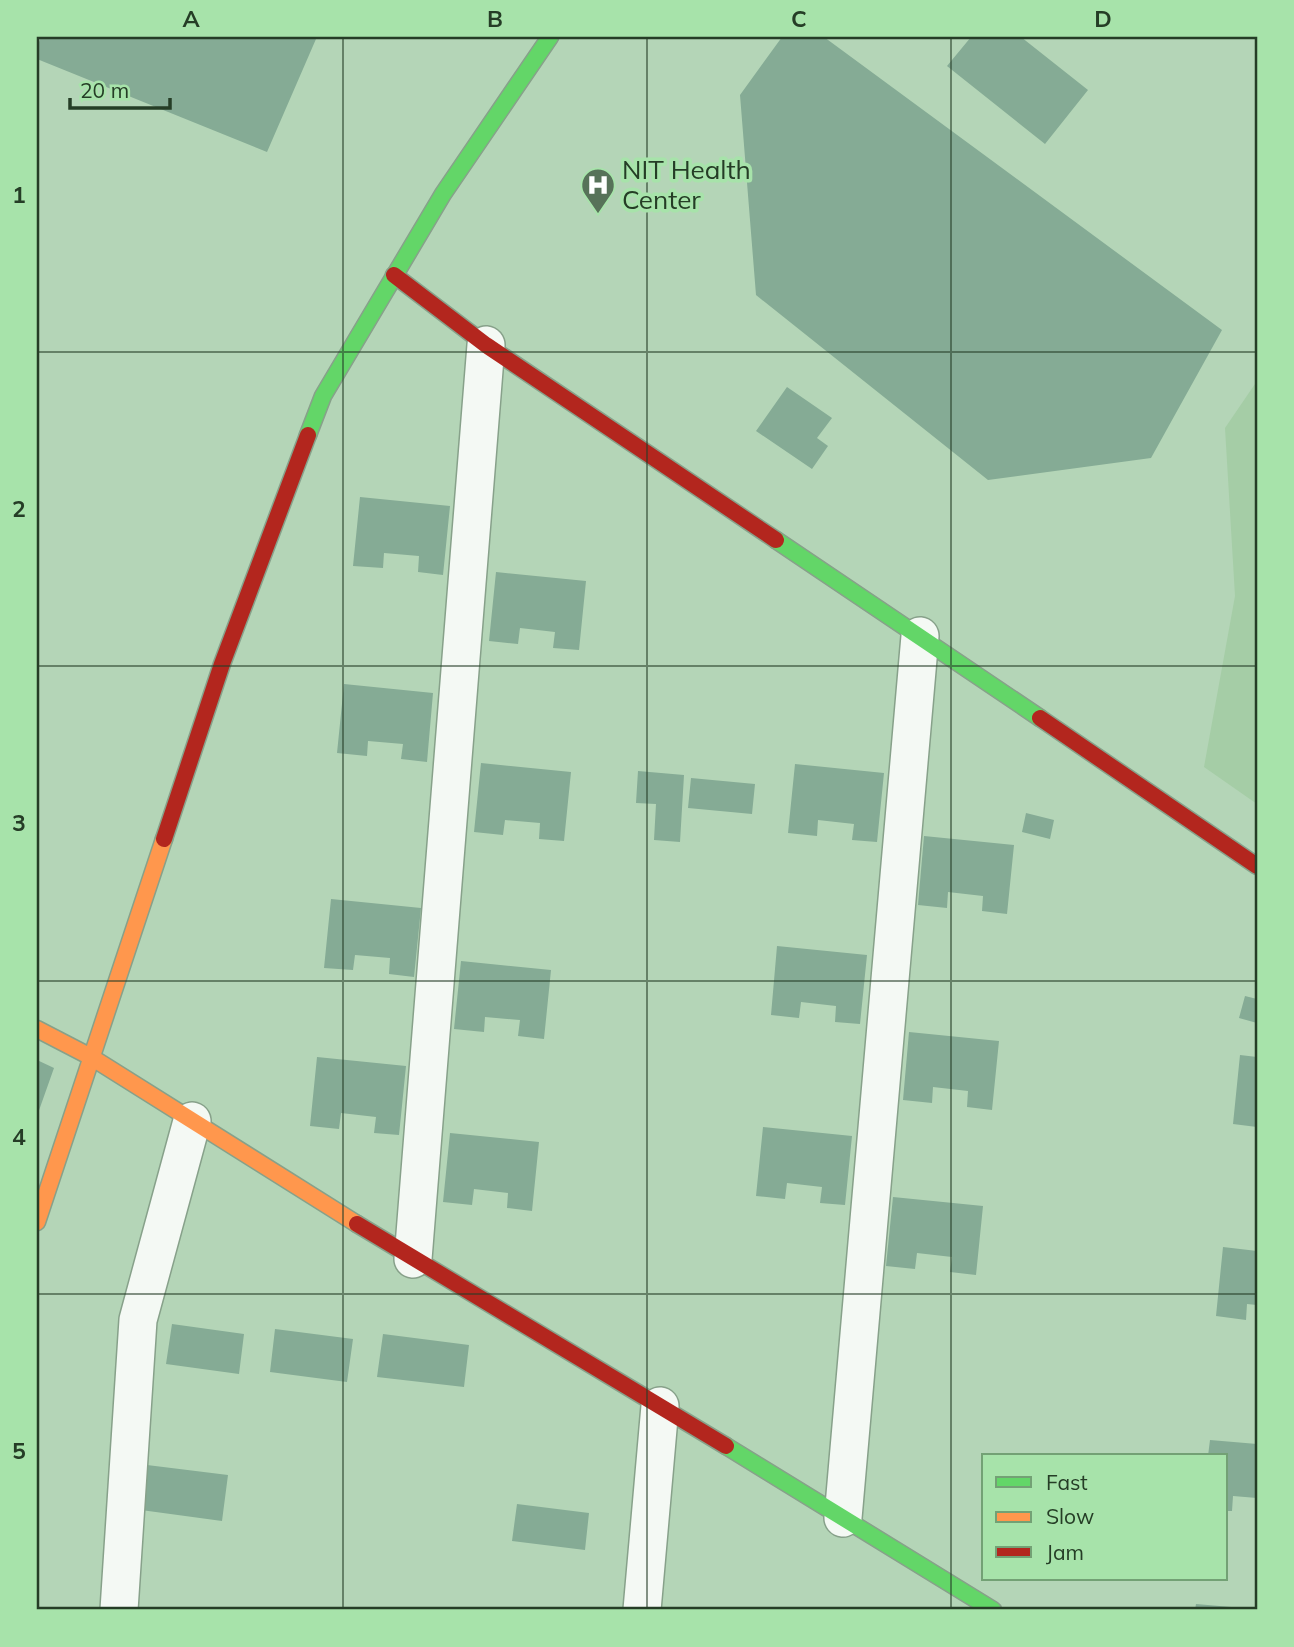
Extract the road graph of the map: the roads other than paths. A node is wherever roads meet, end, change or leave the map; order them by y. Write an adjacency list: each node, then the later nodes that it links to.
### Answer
1 (550, 37): 2 (street)
2 (394, 275): 3 (street); 7 (street)
3 (486, 345): 4 (street); 10 (street)
4 (920, 636): 5 (street); 12 (street)
5 (1257, 866)
6 (37, 1030): 7 (street)
7 (91, 1057): 8 (street); 9 (street)
8 (192, 1121): 10 (street); 13 (street)
9 (37, 1222)
10 (413, 1259): 11 (street)
11 (660, 1406): 12 (street); 14 (street)
12 (843, 1518): 15 (street)
13 (119, 1610)
14 (642, 1610)
15 (993, 1610)

